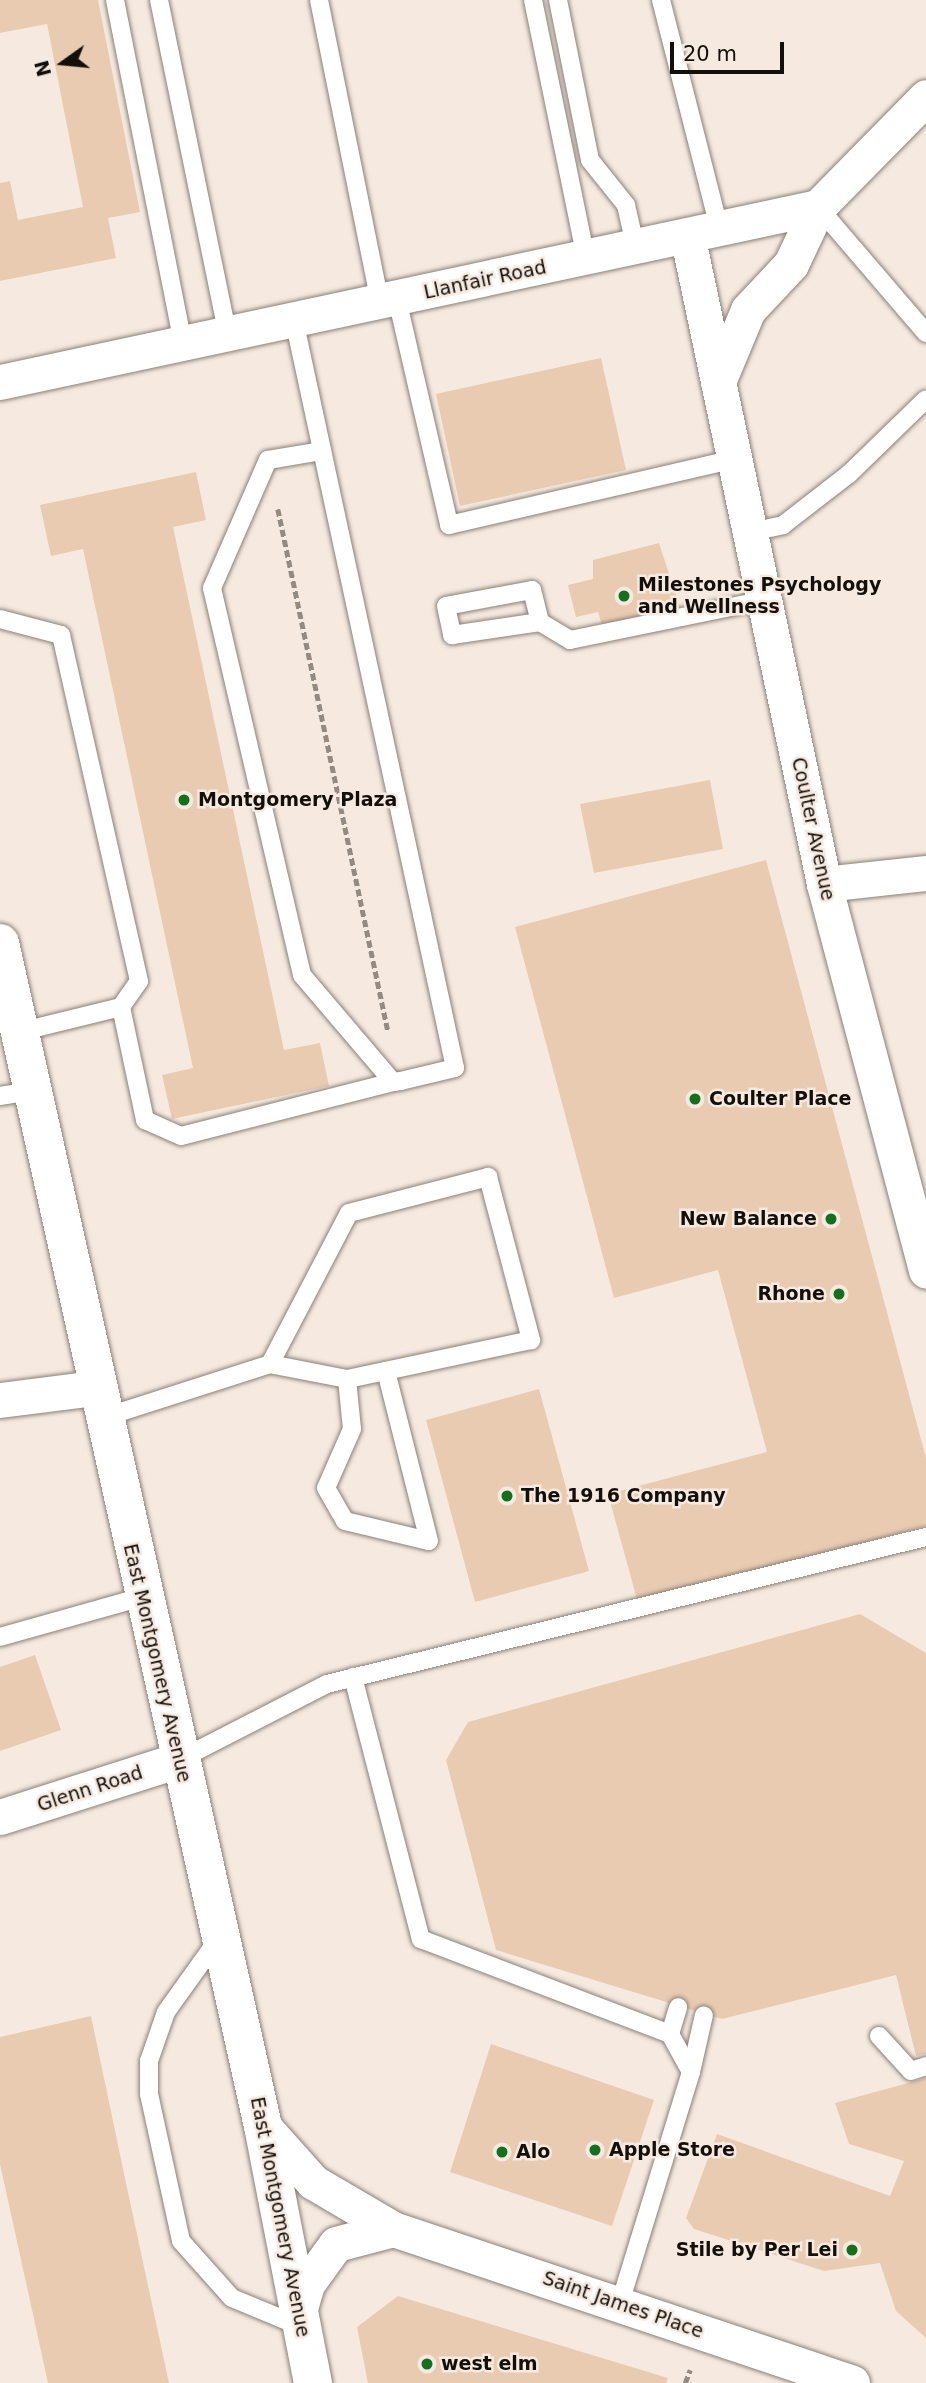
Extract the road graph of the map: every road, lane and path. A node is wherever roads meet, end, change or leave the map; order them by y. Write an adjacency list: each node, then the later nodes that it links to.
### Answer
1 (115, 0): 16 (lane)
2 (159, 0): 15 (lane)
3 (319, 0): 12 (lane)
4 (533, 0): 11 (lane)
5 (558, 0): 10 (lane)
6 (661, 0): 9 (lane)
7 (926, 97): 8 (street)
8 (818, 207): 9 (street, Llanfair Road); 14 (lane); 18 (street)
9 (704, 236): 10 (street, Llanfair Road); 18 (street, Coulter Avenue)
10 (636, 248): 11 (street, Llanfair Road)
11 (586, 259): 12 (street, Llanfair Road)
12 (388, 300): 13 (street, Llanfair Road); 21 (lane)
13 (295, 320): 15 (street, Llanfair Road); 20 (lane)
14 (926, 332)
15 (228, 335): 16 (street, Llanfair Road)
16 (183, 345): 17 (street, Llanfair Road)
17 (0, 382)
18 (718, 382): 21 (street, Coulter Avenue)
19 (926, 399): 23 (lane)
20 (322, 451): 22 (lane); 32 (lane)
21 (736, 459): 23 (street, Coulter Avenue)
22 (268, 460): 32 (path); 32 (lane)
23 (751, 532): 24 (street, Coulter Avenue)
24 (765, 600): 26 (lane); 28 (street, Coulter Avenue)
25 (0, 619): 30 (lane)
26 (540, 622): 26 (lane)
27 (926, 873): 28 (street)
28 (824, 884): 34 (street, Coulter Avenue)
29 (0, 943): 31 (main road, East Montgomery Avenue)
30 (121, 1007): 31 (lane); 32 (lane)
31 (19, 1031): 33 (main road, East Montgomery Avenue)
32 (397, 1081)
33 (16, 1093): 40 (main road, East Montgomery Avenue)
34 (918, 1208): 35 (street, Coulter Avenue)
35 (926, 1271)
36 (270, 1364): 37 (lane); 38 (lane); 40 (lane)
37 (386, 1371): 38 (lane); 38 (lane)
38 (347, 1379)
39 (0, 1400): 40 (street)
40 (98, 1403): 42 (main road, East Montgomery Avenue)
41 (926, 1537): 44 (lane)
42 (142, 1597): 43 (lane); 45 (main road, East Montgomery Avenue)
43 (0, 1637)
44 (353, 1677): 45 (lane); 50 (lane)
45 (179, 1760): 46 (street, Glenn Road); 47 (main road, East Montgomery Avenue)
46 (0, 1817)
47 (219, 1938): 54 (main road, East Montgomery Avenue); 57 (lane)
48 (678, 2007): 50 (lane)
49 (704, 2015): 53 (lane)
50 (670, 2034): 53 (lane)
51 (879, 2036): 52 (lane)
52 (926, 2066)
53 (691, 2072): 56 (lane)
54 (263, 2126): 55 (street, Saint James Place); 57 (main road, East Montgomery Avenue)
55 (393, 2228): 56 (street, Saint James Place); 57 (street)
56 (620, 2303): 61 (street, Saint James Place)
57 (301, 2320): 59 (main road, East Montgomery Avenue)
58 (690, 2370): 60 (path)
59 (313, 2383)
60 (685, 2383)
61 (852, 2383)

